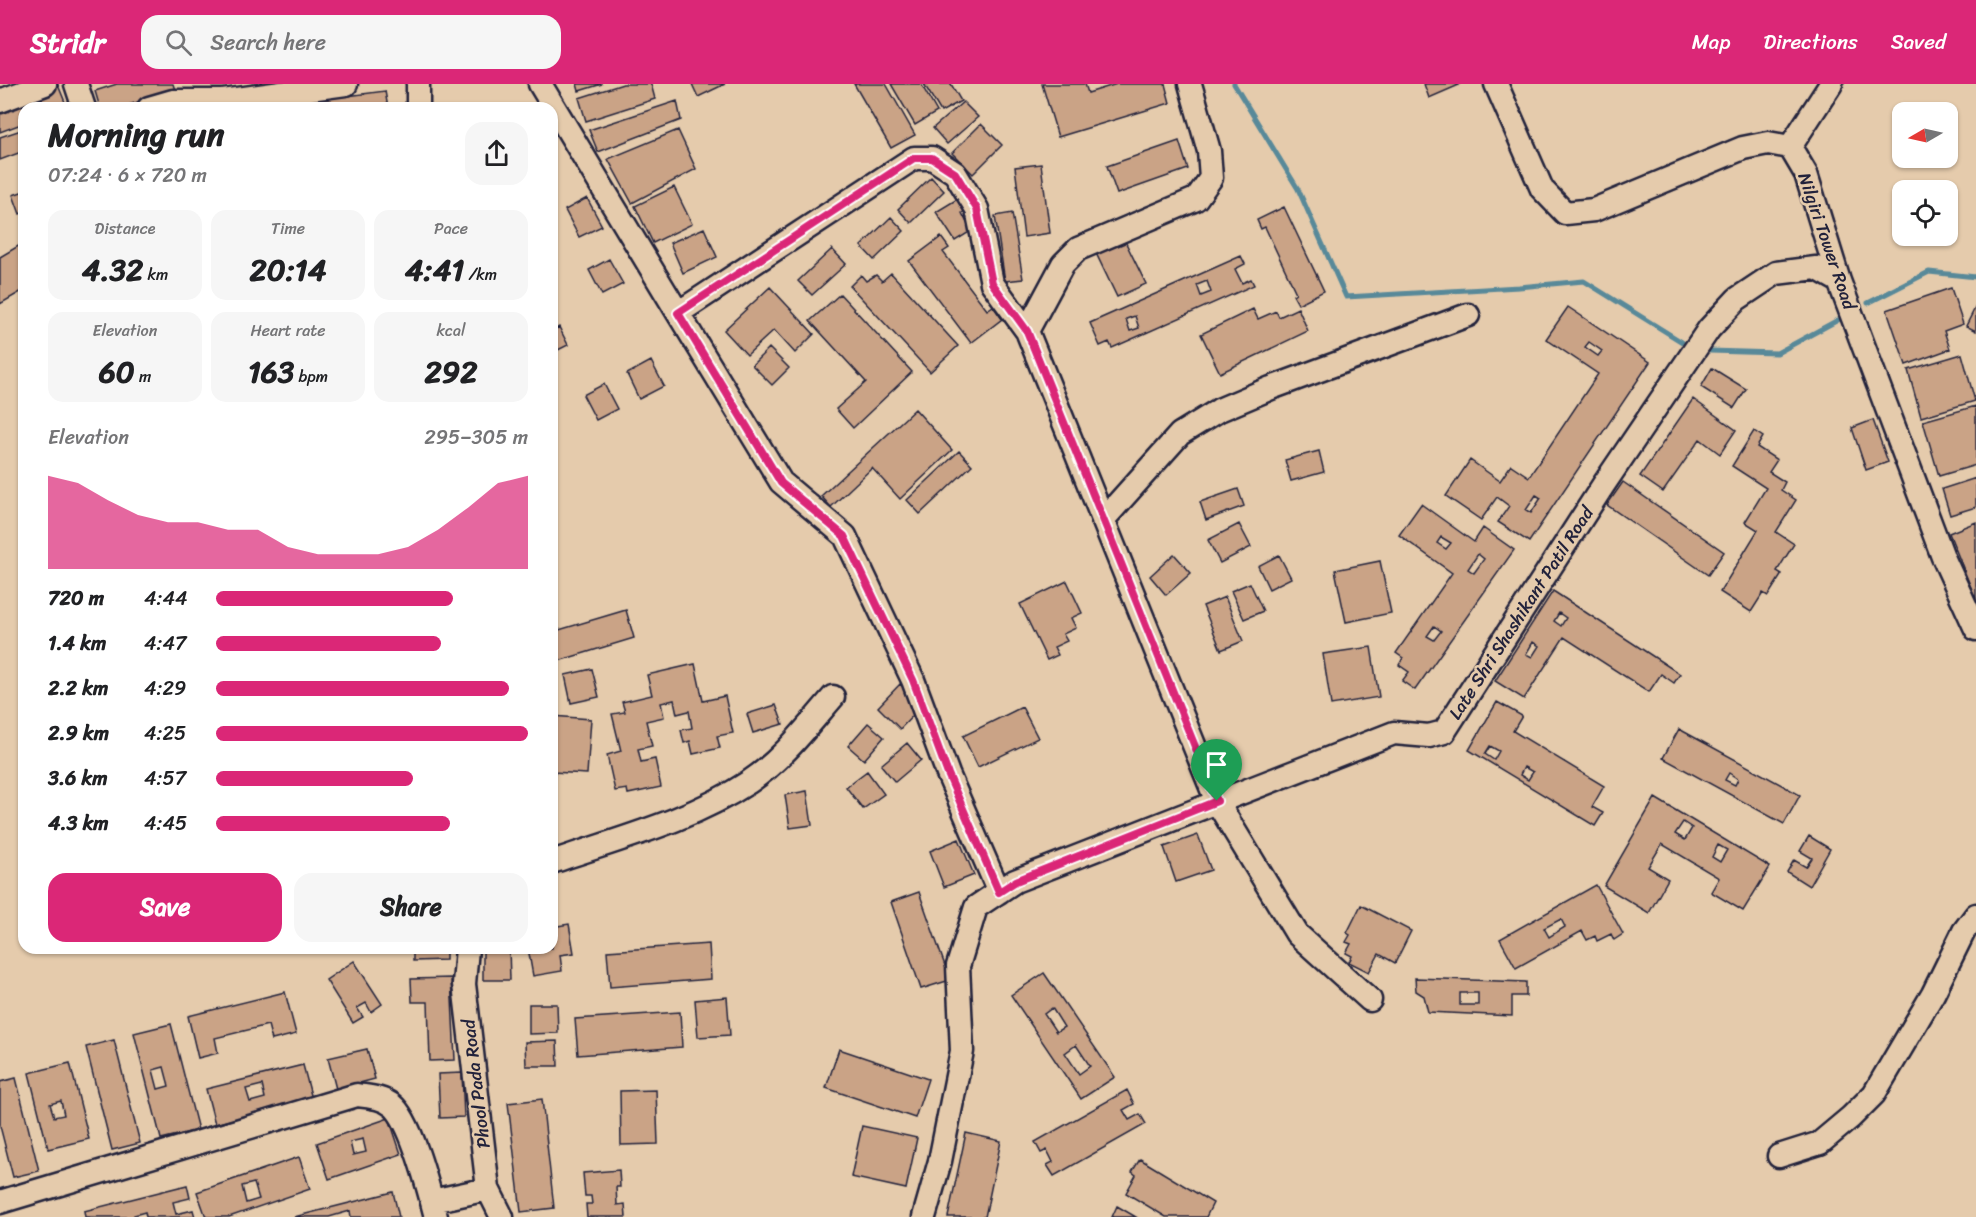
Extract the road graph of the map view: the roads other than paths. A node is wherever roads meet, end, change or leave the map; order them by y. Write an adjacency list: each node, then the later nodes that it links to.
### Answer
1 (45, 84): 9 (street)
2 (76, 84): 10 (street)
3 (345, 84): 11 (street)
4 (418, 84): 12 (street)
5 (540, 84): 13 (street)
6 (1190, 84): 19 (street)
7 (1496, 84): 15 (street)
8 (1831, 84): 15 (street)
9 (0, 101)
10 (82, 102)
11 (170, 102)
12 (418, 102)
13 (551, 102)
14 (558, 114): 17 (street)
15 (1790, 147): 16 (street, Nilgiri Tower Road)
16 (1839, 281): 21 (street, Nilgiri Tower Road); 23 (street, Late Shri Shashikant Patil Road)
17 (678, 313): 19 (street); 25 (street)
18 (1468, 315): 20 (street)
19 (1027, 331): 20 (street)
20 (1103, 520): 23 (street)
21 (1976, 629)
22 (833, 697): 24 (street)
23 (1217, 801): 25 (street, Late Shri Shashikant Patil Road); 28 (street)
24 (558, 860)
25 (999, 892): 34 (street, Late Shri Shashikant Patil Road)
26 (1976, 915): 29 (street)
27 (466, 954): 30 (street, Phool Pada Road)
28 (1370, 1000)
29 (1779, 1156)
30 (488, 1189): 32 (street); 33 (street, Phool Pada Road)
31 (0, 1202): 32 (street)
32 (434, 1209)
33 (499, 1216)
34 (924, 1217)

